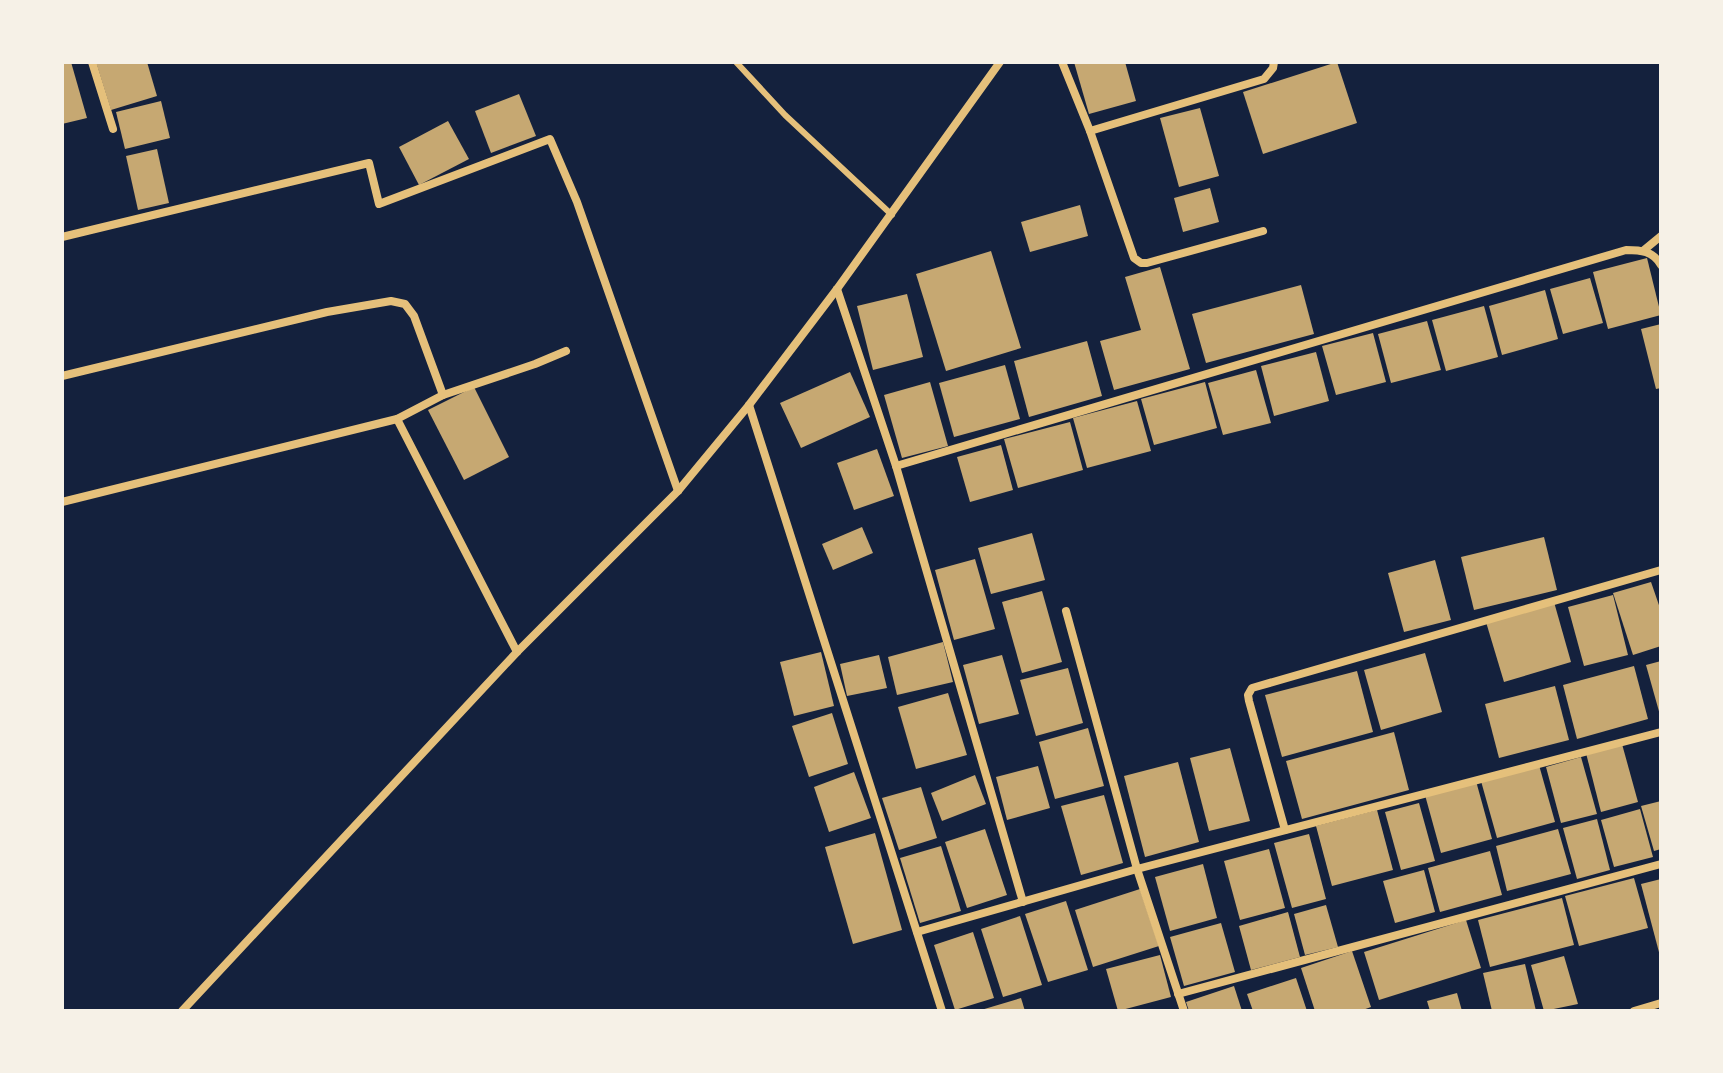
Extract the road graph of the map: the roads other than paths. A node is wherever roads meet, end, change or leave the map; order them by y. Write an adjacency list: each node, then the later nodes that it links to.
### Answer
1 (92, 62): 6 (street)
2 (736, 62): 8 (lane)
3 (1000, 62): 8 (street)
4 (1062, 62): 7 (street)
5 (1274, 62): 7 (street)
6 (113, 129)
7 (1090, 131): 9 (street)
8 (892, 215): 14 (street)
9 (1263, 231)
10 (1661, 236): 12 (street)
11 (62, 237): 21 (street)
12 (1644, 250): 13 (street); 20 (street)
13 (1661, 265)
14 (837, 289): 18 (street); 20 (street)
15 (566, 351): 17 (street)
16 (62, 376): 17 (street)
17 (443, 395): 19 (street)
18 (749, 405): 21 (street); 31 (street)
19 (397, 419): 22 (street); 25 (street)
20 (896, 466): 30 (street)
21 (678, 491): 25 (street)
22 (62, 502)
23 (1661, 570): 27 (street)
24 (1066, 611): 29 (street)
25 (517, 652): 34 (street)
26 (1661, 732): 27 (street)
27 (1285, 830): 29 (street)
28 (1661, 864): 32 (street)
29 (1137, 869): 30 (street); 32 (street)
30 (1023, 902): 31 (street)
31 (917, 932): 36 (street)
32 (1178, 994): 37 (street)
33 (1661, 1003): 38 (street)
34 (191, 1007): 35 (street)
35 (182, 1011)
36 (942, 1011)
37 (1184, 1011)
38 (1634, 1011)

